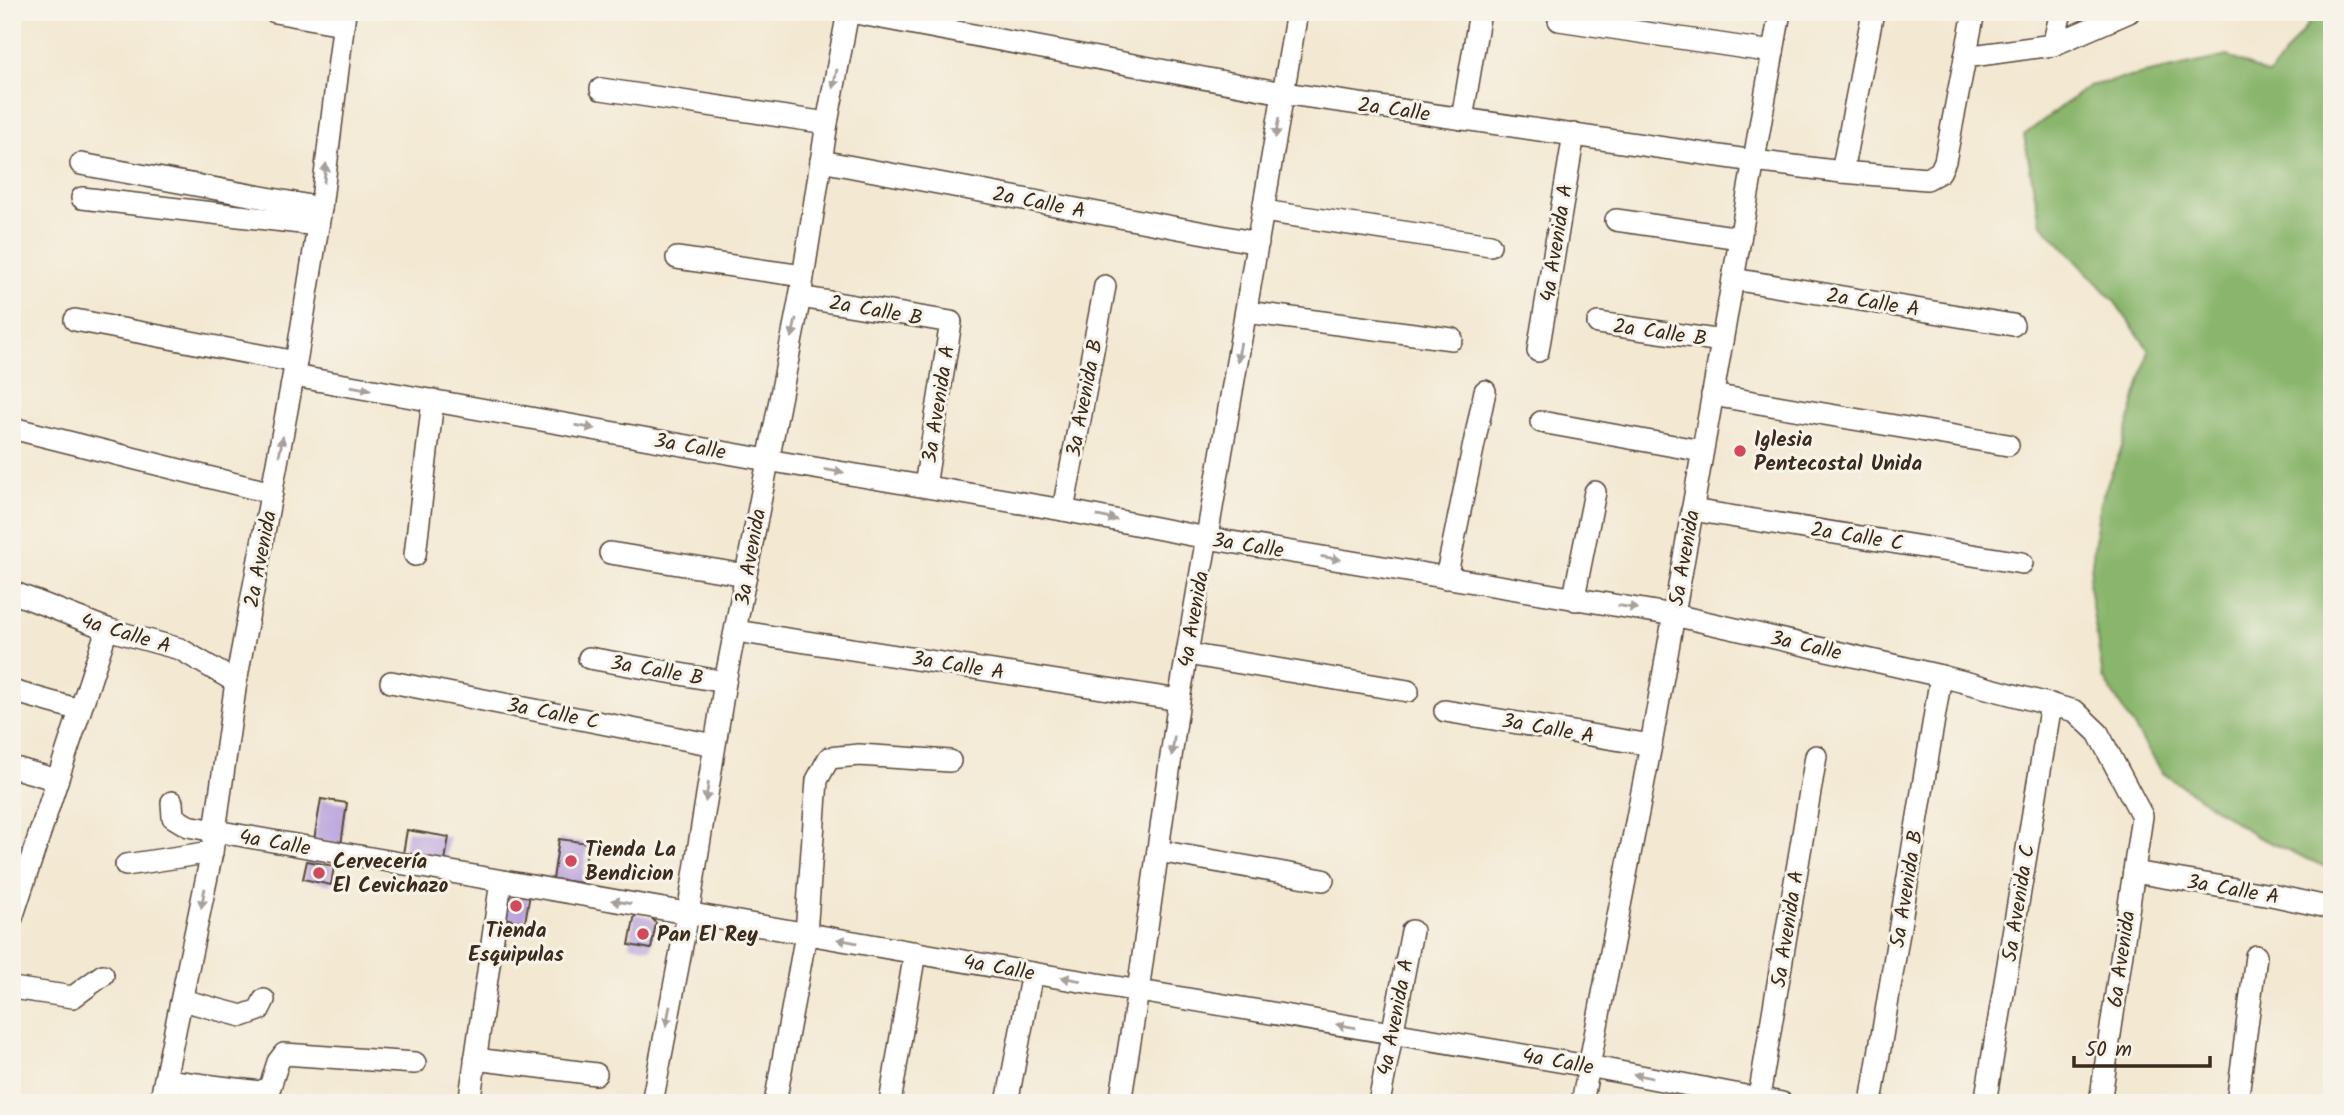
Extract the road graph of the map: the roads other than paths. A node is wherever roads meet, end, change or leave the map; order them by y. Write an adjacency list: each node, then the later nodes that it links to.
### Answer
1 (275, 12): 10 (street)
2 (849, 12): 16 (street, 2a Calle); 18 (street, 3a Avenida, one-way to 18)
3 (1297, 12): 16 (street, 4a Avenida)
4 (1480, 12): 17 (street)
5 (1780, 12): 13 (street, 5a Avenida)
6 (1873, 12): 23 (street)
7 (1974, 12): 14 (street)
8 (2061, 12): 12 (street)
9 (2129, 12): 12 (street)
10 (344, 18): 26 (street, 2a Avenida, one-way to 10)
11 (1559, 20): 13 (street)
12 (2053, 45): 14 (street)
13 (1773, 52): 21 (street, 5a Avenida)
14 (1965, 58): 23 (street, 2a Calle)
15 (601, 89): 18 (street)
16 (1283, 93): 17 (street, 2a Calle); 25 (street, 4a Avenida, one-way to 25)
17 (1462, 119): 19 (street, 2a Calle)
18 (827, 123): 20 (street, 3a Avenida)
19 (1574, 134): 21 (street, 2a Calle); 42 (street, 4a Avenida A)
20 (821, 161): 29 (street, 2a Calle A); 33 (street, 3a Avenida)
21 (1754, 161): 23 (street, 2a Calle); 28 (street, 5a Avenida)
22 (81, 164): 26 (street)
23 (1842, 172)
24 (82, 198): 26 (street)
25 (1263, 211): 29 (street, 4a Avenida); 30 (street)
26 (320, 216): 43 (street, 2a Avenida)
27 (1616, 220): 28 (street)
28 (1740, 238): 32 (street, 5a Avenida)
29 (1258, 243): 35 (street, 4a Avenida)
30 (1490, 245)
31 (677, 258): 33 (street, 2a Calle B)
32 (1733, 279): 39 (street, 2a Calle A); 41 (street, 5a Avenida)
33 (802, 286): 37 (street, 2a Calle B); 51 (street, 3a Avenida, one-way to 51)
34 (1105, 286): 55 (street, 3a Avenida B)
35 (1246, 312): 40 (street); 57 (street, 4a Avenida, one-way to 57)
36 (75, 320): 43 (street, 3a Calle)
37 (951, 322): 52 (street, 3a Avenida A)
38 (1598, 323): 41 (street, 2a Calle B)
39 (2013, 325)
40 (1452, 340)
41 (1722, 341): 45 (street, 5a Avenida)
42 (1538, 351)
43 (295, 369): 46 (street, 3a Calle, one-way to 46); 54 (street, 2a Avenida, one-way to 43)
44 (1485, 391): 62 (street)
45 (1712, 395): 49 (street); 50 (street, 5a Avenida)
46 (433, 400): 51 (street, 3a Calle, one-way to 51); 59 (street)
47 (1541, 422): 50 (street)
48 (12, 428): 54 (street)
49 (2008, 445)
50 (1702, 451): 56 (street, 5a Avenida)
51 (767, 460): 52 (street, 3a Calle, one-way to 52); 61 (street, 3a Avenida)
52 (925, 486): 55 (street, 3a Calle)
53 (1595, 492): 64 (street)
54 (272, 493): 71 (street, 2a Avenida)
55 (1063, 510): 57 (street, 3a Calle, one-way to 57)
56 (1692, 510): 60 (street, 2a Calle C); 65 (street, 5a Avenida)
57 (1207, 538): 62 (street, 3a Calle, one-way to 62); 68 (street, 4a Avenida)
58 (610, 553): 61 (street)
59 (415, 555)
60 (2022, 563)
61 (746, 575): 67 (street, 3a Avenida)
62 (1446, 578): 64 (street, 3a Calle)
63 (12, 592): 66 (street, 4a Calle A)
64 (1576, 600): 65 (street, 3a Calle, one-way to 65)
65 (1674, 615): 70 (street, 3a Calle); 81 (street, 5a Avenida)
66 (107, 629): 71 (street, 4a Calle A); 78 (street)
67 (736, 631): 73 (street, 3a Avenida); 76 (street, 3a Calle A)
68 (1187, 654): 75 (street); 76 (street, 4a Avenida)
69 (589, 658): 73 (street, 3a Calle B)
70 (1941, 676): 77 (street, 3a Calle); 124 (street, 5a Avenida B)
71 (236, 682): 88 (street, 2a Avenida)
72 (391, 682): 80 (street, 3a Calle C)
73 (725, 682): 80 (street, 3a Avenida)
74 (12, 691): 78 (street)
75 (1409, 691)
76 (1180, 700): 89 (street, 4a Avenida, one-way to 89)
77 (2051, 704): 87 (street, 3a Calle); 125 (street, 5a Avenida C)
78 (80, 710): 85 (street)
79 (1445, 711): 81 (street, 3a Calle A)
80 (714, 745): 95 (street, 3a Avenida, one-way to 95)
81 (1651, 745): 110 (street, 5a Avenida)
82 (1816, 756): 114 (street, 5a Avenida A)
83 (950, 761): 98 (street)
84 (12, 767): 85 (street)
85 (57, 780): 96 (street)
86 (172, 802): 88 (street)
87 (2142, 816): 91 (street, 6a Avenida)
88 (214, 841): 90 (street); 93 (street, 4a Calle); 105 (street, 2a Avenida, one-way to 105)
89 (1158, 851): 92 (street); 104 (street, 4a Avenida)
90 (126, 865)
91 (2134, 872): 94 (street, 3a Calle A); 126 (street, 6a Avenida)
92 (1323, 880)
93 (501, 881): 95 (street, 4a Calle, one-way to 93); 108 (street)
94 (2332, 908)
95 (688, 914): 98 (street, 4a Calle); 116 (street, 3a Avenida, one-way to 116)
96 (12, 918)
97 (1412, 931): 107 (street, 4a Avenida A)
98 (806, 933): 99 (street, 4a Calle, one-way to 98); 117 (street)
99 (915, 952): 101 (street, 4a Calle); 118 (street)
100 (2256, 956): 127 (street)
101 (1032, 973): 104 (street, 4a Calle, one-way to 101); 119 (street)
102 (103, 975): 103 (street)
103 (12, 988)
104 (1138, 991): 107 (street, 4a Calle, one-way to 104); 120 (street, 4a Avenida)
105 (182, 1000): 106 (street); 112 (street, 2a Avenida)
106 (264, 1000)
107 (1392, 1034): 110 (street, 4a Calle); 121 (street, 4a Avenida A)
108 (475, 1059): 111 (street); 113 (street)
109 (415, 1063): 112 (street)
110 (1588, 1066): 114 (street, 4a Calle, one-way to 110); 122 (street, 5a Avenida)
111 (596, 1074)
112 (165, 1080): 115 (street, 2a Avenida)
113 (470, 1097)
114 (1758, 1101): 123 (street, 4a Calle)
115 (160, 1103)
116 (652, 1103)
117 (775, 1103)
118 (890, 1103)
119 (1007, 1103)
120 (1119, 1103)
121 (1379, 1103)
122 (1582, 1103)
123 (1782, 1103)
124 (1871, 1103)
125 (1985, 1103)
126 (2100, 1103)
127 (2236, 1103)

